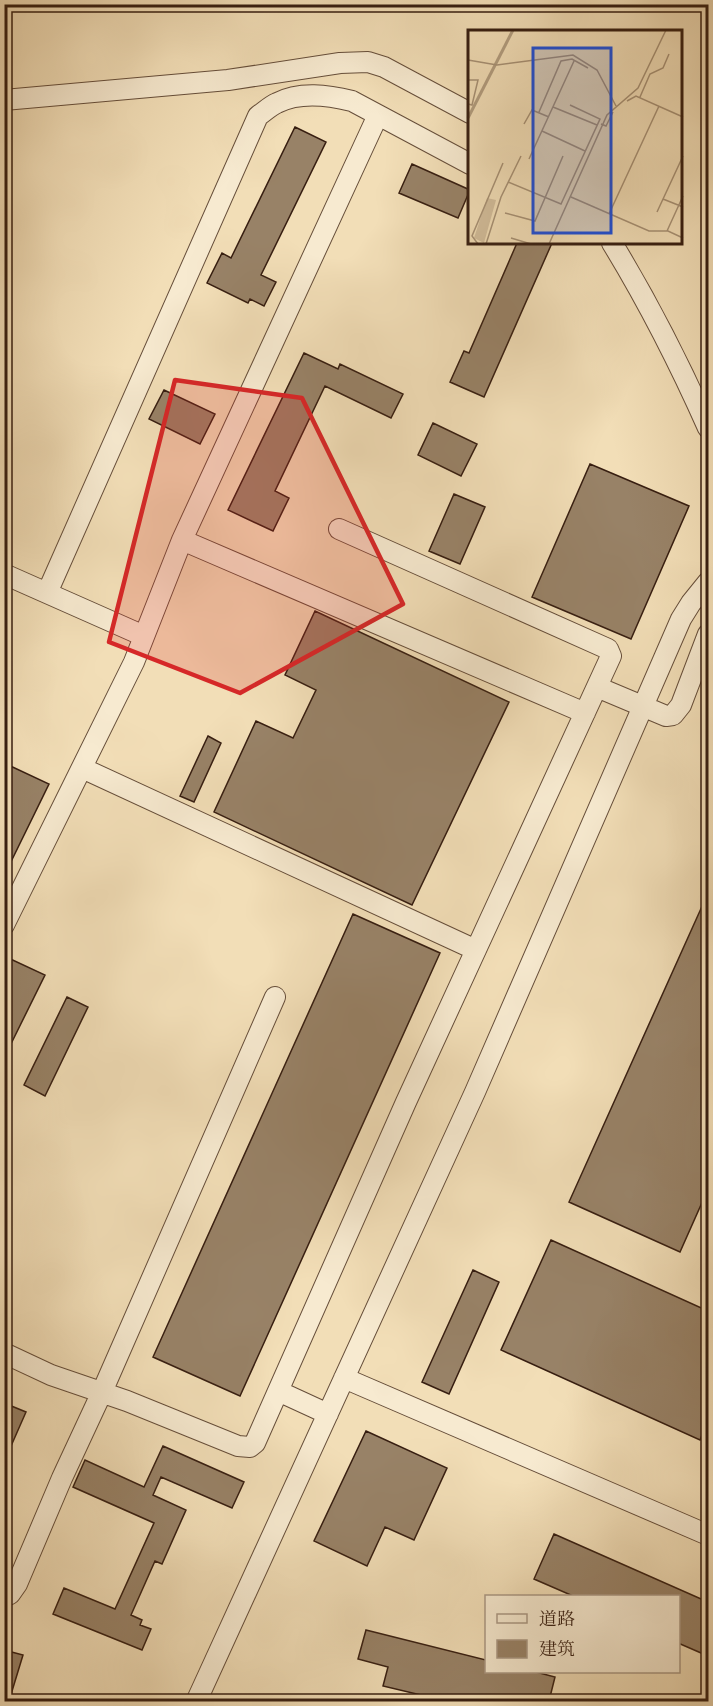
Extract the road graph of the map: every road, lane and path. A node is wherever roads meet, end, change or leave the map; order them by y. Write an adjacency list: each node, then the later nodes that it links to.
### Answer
1 (4, 100): 2 (street)
2 (468, 112)
3 (378, 115): 4 (street); 8 (street); 11 (street)
4 (468, 163)
5 (613, 244): 6 (street)
6 (708, 428)
7 (339, 529): 14 (street)
8 (182, 540): 13 (street); 16 (street)
9 (4, 574): 11 (street)
10 (708, 582): 15 (street)
11 (46, 593): 13 (street)
12 (708, 634): 15 (street)
13 (144, 636): 17 (street)
14 (597, 687): 15 (street); 16 (street)
15 (642, 707): 22 (street)
16 (585, 713): 19 (street)
17 (82, 768): 18 (street); 19 (street)
18 (4, 925)
19 (476, 950): 23 (street)
20 (275, 997): 24 (street)
21 (4, 1353): 24 (street)
22 (344, 1378): 25 (street); 26 (street)
23 (278, 1391): 24 (street); 25 (street)
24 (102, 1392): 27 (street)
25 (328, 1414): 28 (street)
26 (706, 1529)
27 (4, 1597)
28 (195, 1701)

